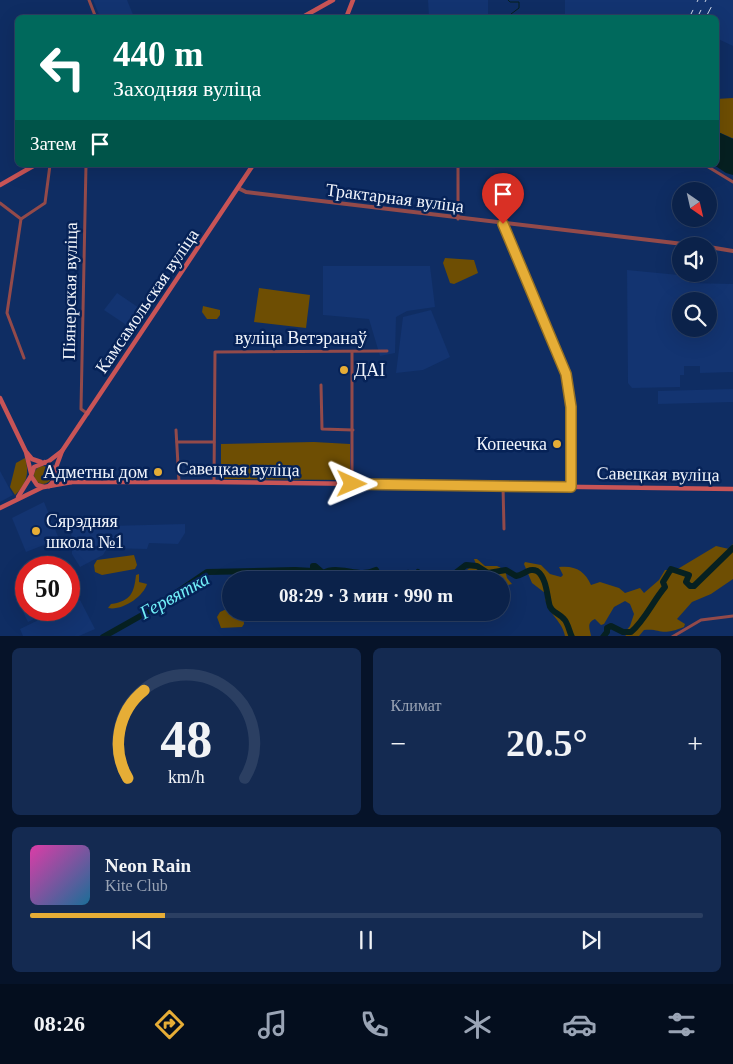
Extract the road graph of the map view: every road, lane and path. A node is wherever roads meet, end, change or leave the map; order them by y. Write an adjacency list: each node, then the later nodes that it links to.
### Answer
1 (89, 0): 4 (street)
2 (333, 0): 5 (main road)
3 (353, 0): 6 (main road)
4 (95, 15)
5 (306, 15)
6 (347, 15)
7 (32, 167): 14 (main road)
8 (50, 167): 17 (street)
9 (86, 167): 28 (street, Піянерская вуліца)
10 (252, 167): 15 (main road, Камсамольская вуліца)
11 (458, 167): 18 (street)
12 (709, 167): 13 (street)
13 (733, 182)
14 (0, 185)
15 (238, 188): 18 (street, Трактарная вуліца); 28 (main road, Камсамольская вуліца)
16 (0, 203): 17 (street)
17 (21, 219): 25 (street)
18 (458, 219): 19 (street, Трактарная вуліца)
19 (503, 224): 20 (street, Трактарная вуліца); 44 (street)
20 (672, 243)
21 (717, 248): 22 (street)
22 (733, 250)
23 (386, 351): 24 (street, вуліца Ветэранаў)
24 (352, 352): 30 (street); 32 (street, вуліца Ветэранаў)
25 (24, 358)
26 (321, 385): 30 (street)
27 (0, 398): 34 (main road)
28 (88, 414): 33 (main road, Камсамольская вуліца)
29 (176, 430): 31 (street)
30 (352, 430): 41 (street)
31 (177, 442): 32 (street); 39 (street)
32 (214, 442): 40 (street)
33 (62, 451): 35 (main road, Камсамольская вуліца); 36 (main road, Камсамольская вуліца)
34 (26, 452): 35 (main road); 37 (main road)
35 (44, 462): 36 (main road); 37 (main road)
36 (55, 471): 38 (main road); 42 (main road)
37 (31, 475): 42 (main road); 46 (main road, Савецкая вуліца)
38 (72, 482): 39 (main road, Савецкая вуліца); 42 (main road, Савецкая вуліца)
39 (179, 482): 40 (main road, Савецкая вуліца)
40 (214, 482): 41 (main road, Савецкая вуліца)
41 (352, 484): 43 (main road, Савецкая вуліца)
42 (47, 486): 46 (main road, Савецкая вуліца)
43 (503, 486): 44 (main road, Савецкая вуліца); 48 (street)
44 (571, 487): 45 (main road, Савецкая вуліца)
45 (733, 489)
46 (16, 500): 47 (main road, Савецкая вуліца)
47 (0, 508)
48 (504, 529)
49 (733, 616): 50 (street)
50 (672, 636)

